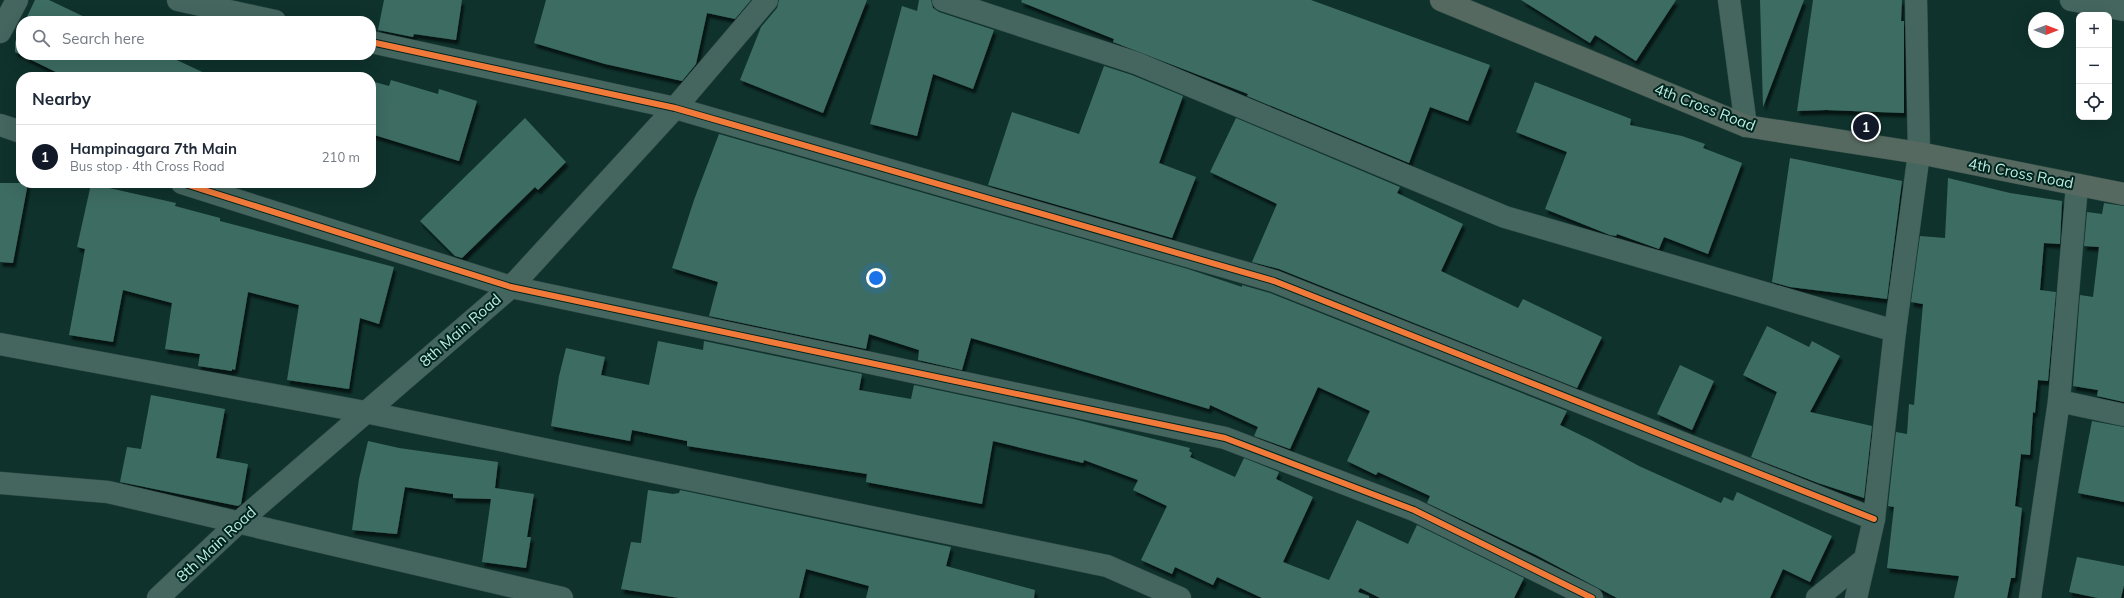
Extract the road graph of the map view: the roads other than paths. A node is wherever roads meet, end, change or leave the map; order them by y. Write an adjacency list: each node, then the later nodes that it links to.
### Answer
1 (17, 0): 11 (street)
2 (178, 0): 10 (street)
3 (767, 0): 13 (street, 8th Main Road)
4 (943, 0): 22 (street)
5 (1441, 0): 15 (main road, 4th Cross Road)
6 (1916, 0): 17 (street)
7 (2071, 0): 9 (street)
8 (1727, 2): 15 (street)
9 (2124, 10)
10 (252, 16)
11 (0, 32)
12 (376, 43): 13 (street)
13 (675, 108): 21 (street, 8th Main Road); 28 (street)
14 (0, 125): 16 (street)
15 (1746, 126): 17 (main road, 4th Cross Road)
16 (16, 130)
17 (1919, 152): 18 (main road, 4th Cross Road); 22 (street)
18 (2077, 185): 20 (main road, 4th Cross Road); 24 (street)
19 (198, 188): 21 (street)
20 (2124, 194)
21 (510, 287): 25 (street, 8th Main Road); 35 (street)
22 (1895, 331): 28 (street)
23 (0, 344): 25 (street)
24 (2059, 401): 26 (street); 38 (street)
25 (365, 412): 29 (street, 8th Main Road); 34 (street)
26 (2124, 415)
27 (0, 484): 29 (street)
28 (1874, 519): 30 (street)
29 (239, 522): 31 (street); 32 (street, 8th Main Road)
30 (1864, 559): 36 (street); 37 (street)
31 (486, 590): 33 (street)
32 (158, 598)
33 (562, 598)
34 (1180, 598)
35 (1592, 598)
36 (1817, 598)
37 (1856, 598)
38 (2030, 598)

